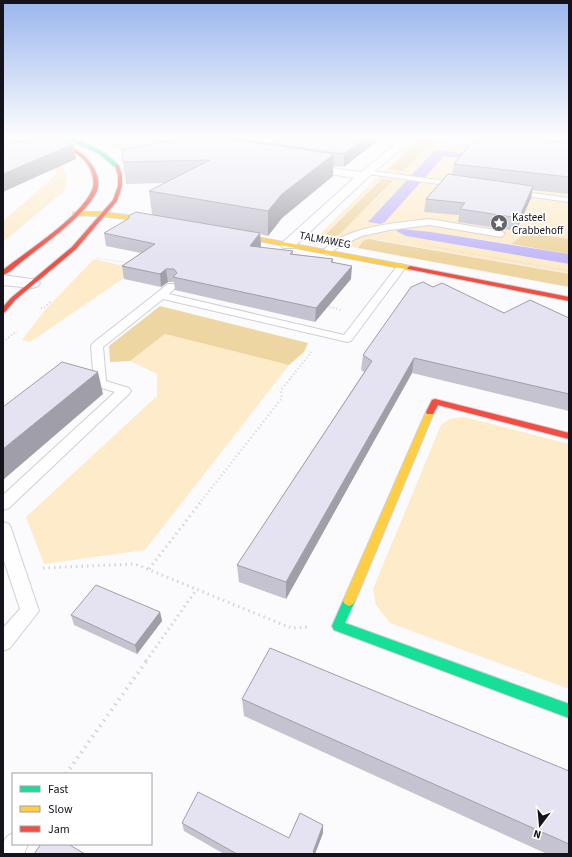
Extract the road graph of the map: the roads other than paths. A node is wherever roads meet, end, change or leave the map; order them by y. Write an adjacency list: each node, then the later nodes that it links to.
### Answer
1 (95, 178): 8 (street)
2 (120, 178): 9 (street)
3 (361, 178): 13 (street)
4 (406, 178): 5 (lane)
5 (471, 187)
6 (501, 191): 7 (lane)
7 (569, 200)
8 (76, 214): 9 (street); 16 (street)
9 (101, 214): 10 (street); 18 (street)
10 (165, 222)
11 (218, 232): 13 (street, TALMAWEG)
12 (501, 234): 14 (lane)
13 (288, 245): 14 (street, TALMAWEG)
14 (327, 252): 15 (street, TALMAWEG)
15 (401, 266): 20 (lane); 21 (street, TALMAWEG)
16 (3, 273)
17 (3, 280): 18 (street)
18 (32, 283): 22 (street)
19 (172, 286): 20 (lane)
20 (160, 295): 24 (lane)
21 (569, 299)
22 (3, 311)
23 (569, 436): 27 (street)
24 (3, 504)
25 (3, 528): 26 (lane)
26 (3, 642)
27 (569, 711)
28 (15, 845): 29 (lane)
29 (9, 854)

